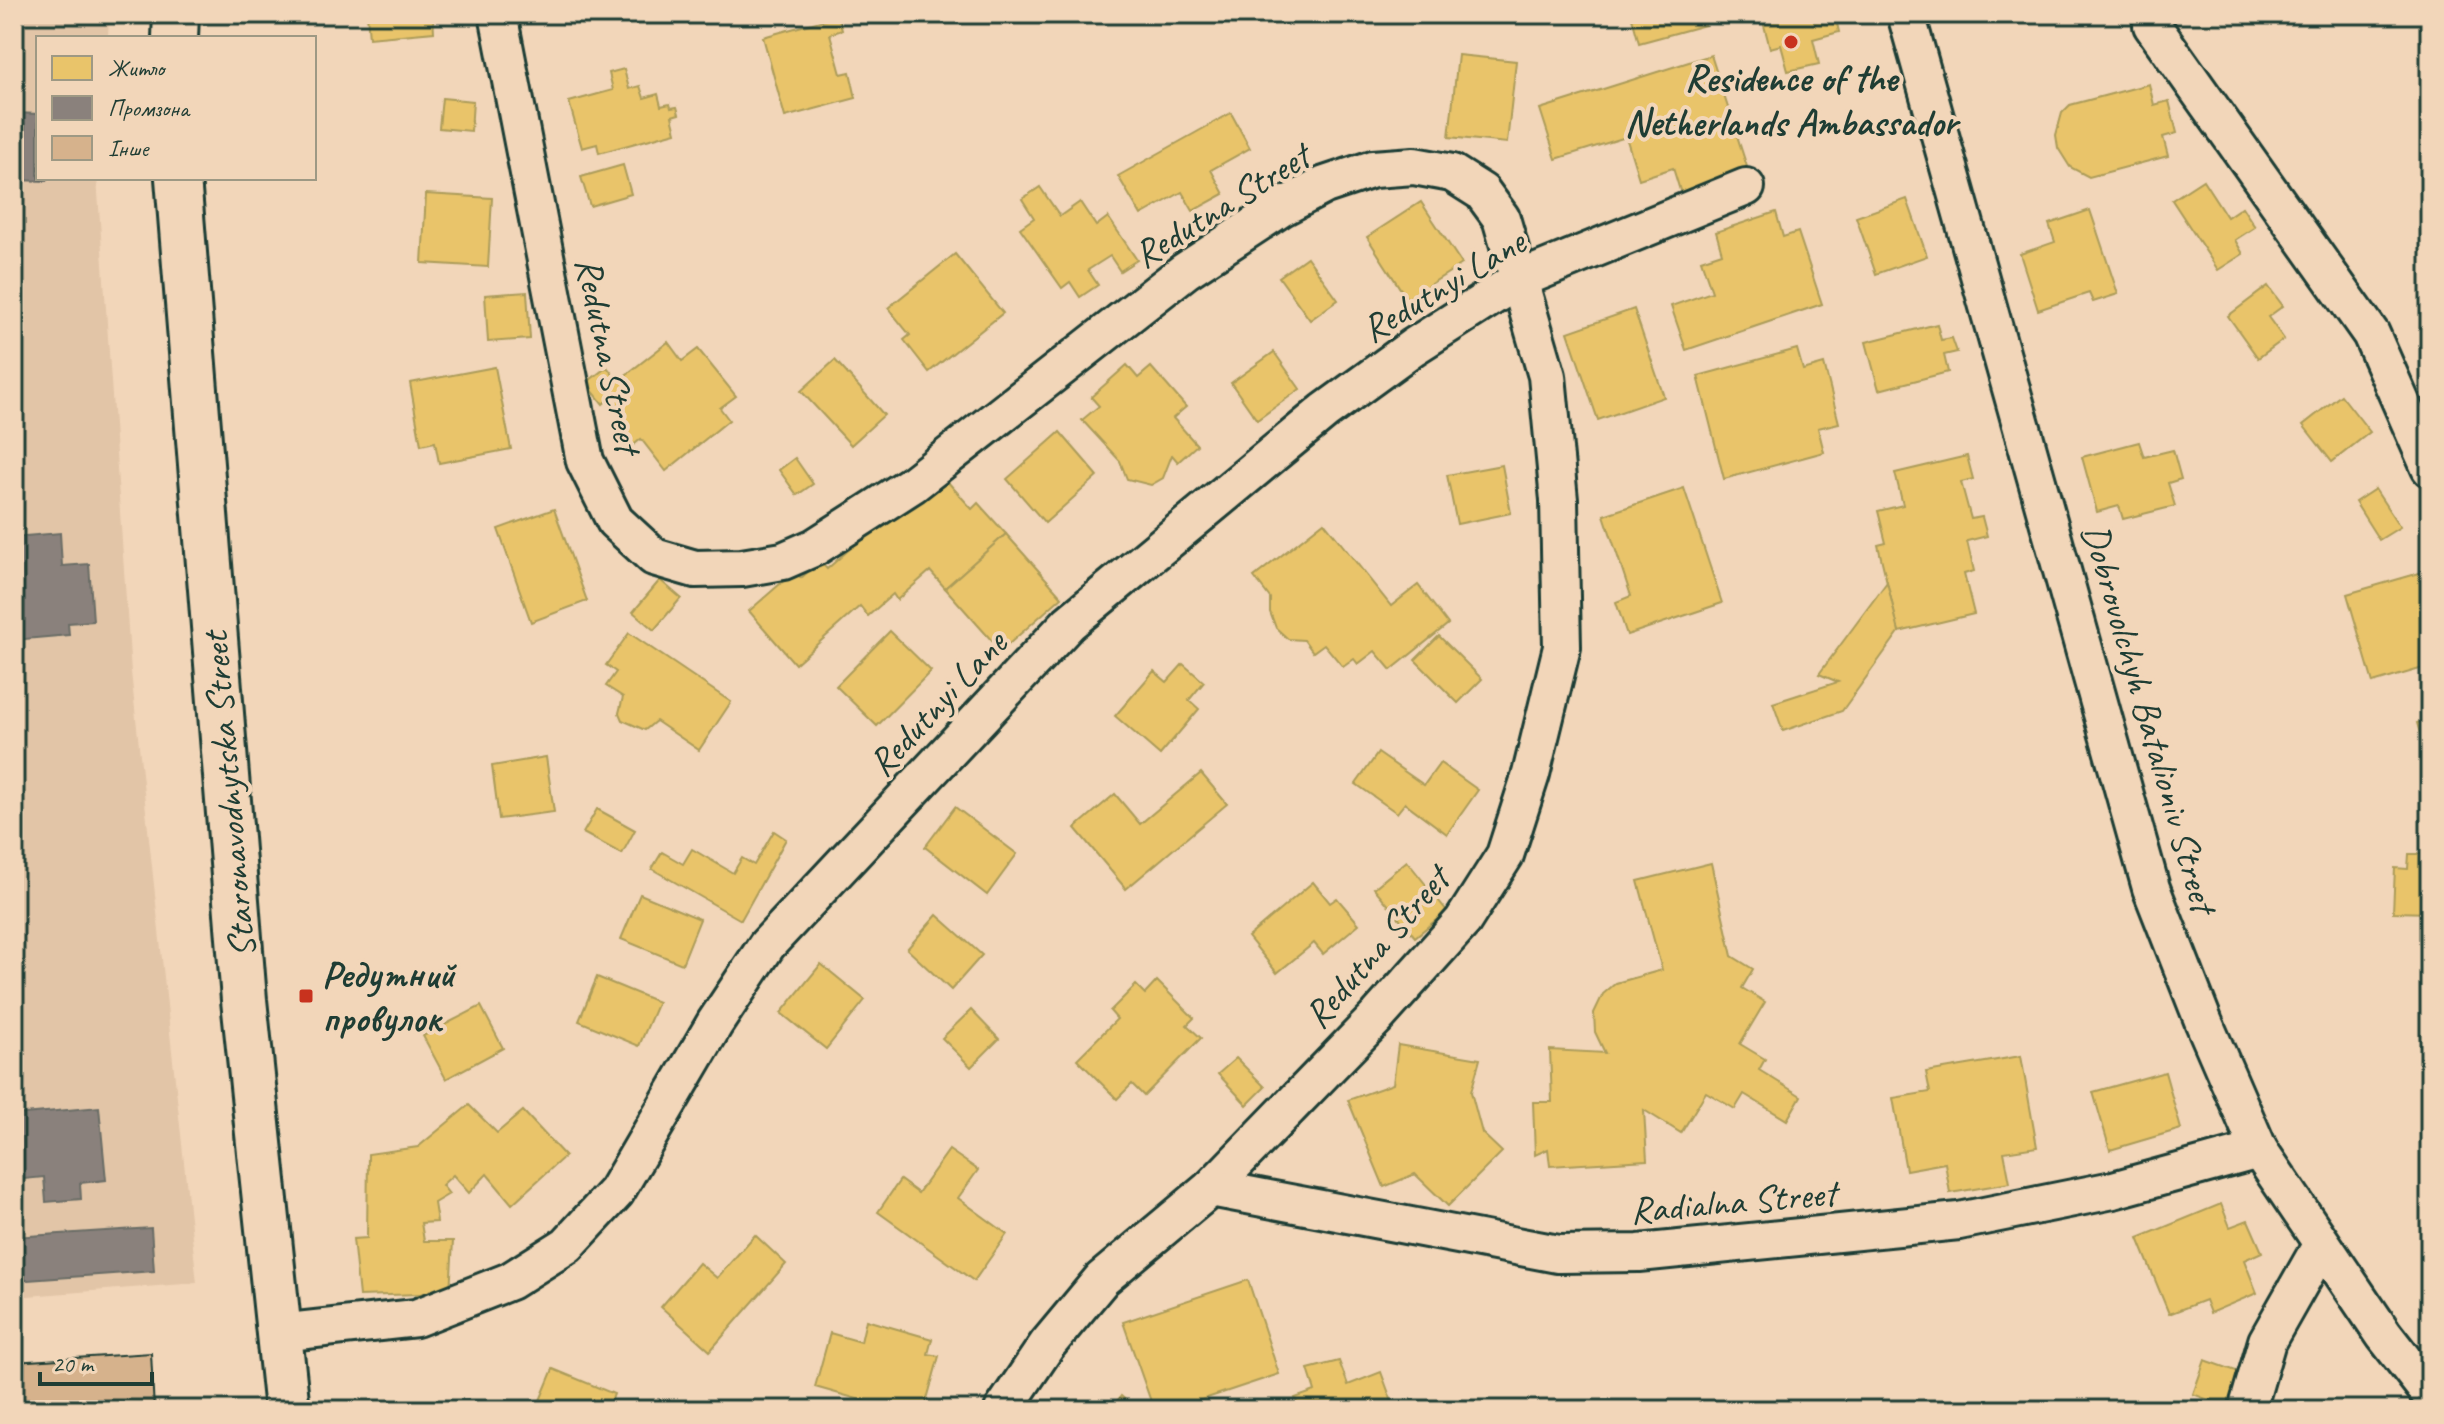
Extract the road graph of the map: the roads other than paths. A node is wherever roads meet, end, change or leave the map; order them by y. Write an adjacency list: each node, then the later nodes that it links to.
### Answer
1 (176, 14): 5 (main road)
2 (498, 14): 8 (street, Redutna Street)
3 (1906, 14): 10 (street, Dobrovolchyh Batalioniv Street)
4 (2152, 25): 9 (street)
5 (175, 36)
6 (178, 180): 13 (main road, Staronavodnytska Street)
7 (1746, 187): 8 (street, Redutnyi Lane)
8 (1518, 280): 11 (street, Redutna Street); 13 (street, Redutnyi Lane)
9 (2430, 468)
10 (2259, 1150): 11 (street, Radialna Street); 12 (street, Dobrovolchyh Batalioniv Street)
11 (1211, 1188): 16 (street, Redutna Street)
12 (2322, 1244): 14 (street, Dobrovolchyh Batalioniv Street); 17 (street)
13 (279, 1333): 15 (main road, Staronavodnytska Street)
14 (2430, 1394)
15 (287, 1410)
16 (1003, 1410)
17 (2247, 1410)

